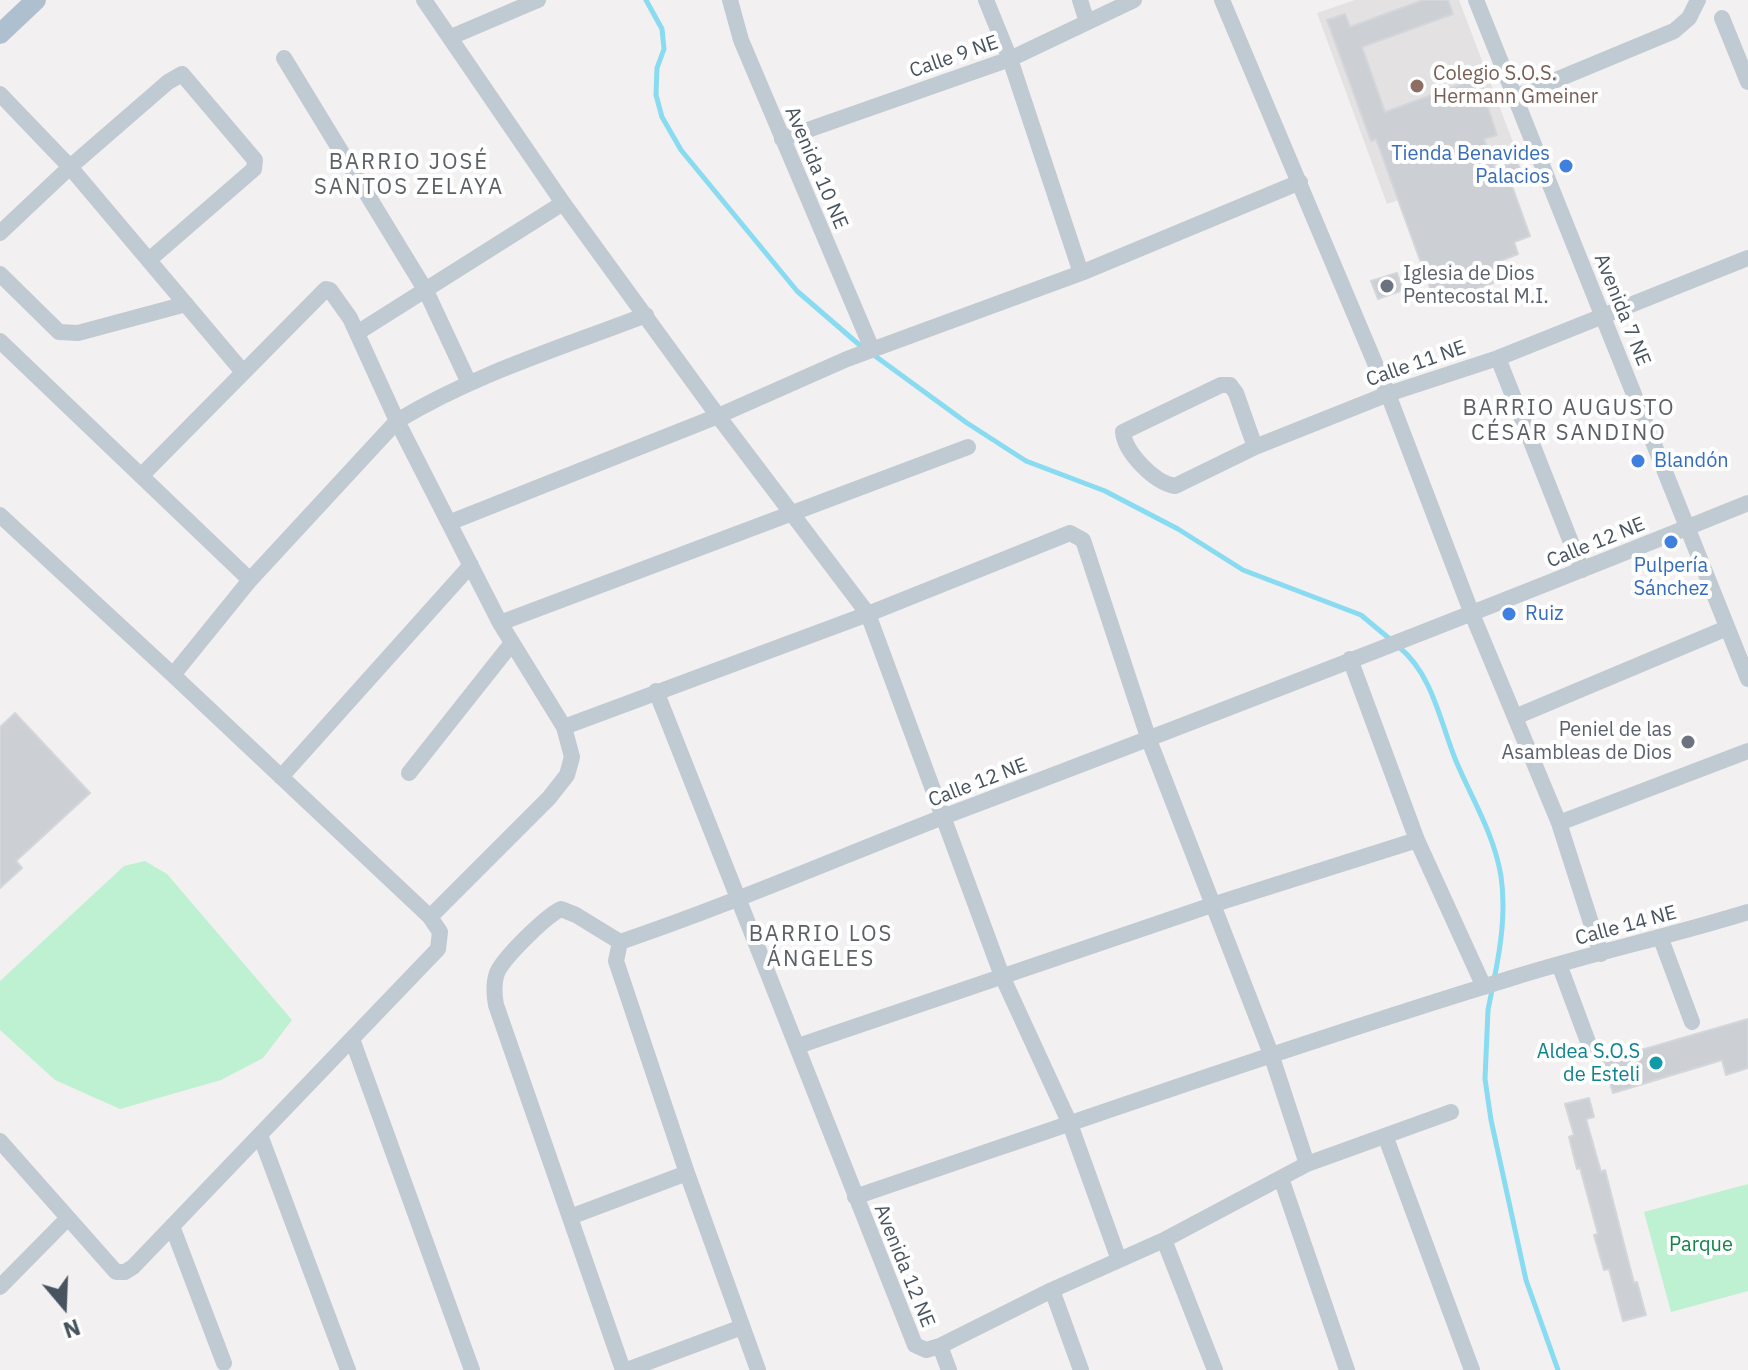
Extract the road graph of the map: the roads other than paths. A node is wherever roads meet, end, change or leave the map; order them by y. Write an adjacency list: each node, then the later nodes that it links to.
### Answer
1 (36, 0): 13 (main road)
2 (424, 0): 14 (street)
3 (538, 0): 14 (street)
4 (730, 0): 20 (street, Avenida 10 NE)
5 (986, 0): 16 (street)
6 (1080, 0): 12 (street)
7 (1134, 0): 12 (street, Calle 9 NE)
8 (1222, 0): 22 (street)
9 (1476, 0): 19 (street, Avenida 7 NE)
10 (1698, 0): 19 (street)
11 (1722, 18): 17 (street)
12 (1087, 22): 16 (street, Calle 9 NE)
13 (0, 34)
14 (451, 37): 23 (street)
15 (284, 58): 29 (street)
16 (1010, 59): 20 (street, Calle 9 NE); 27 (street)
17 (1748, 82)
18 (0, 94): 21 (street)
19 (1515, 97): 32 (street, Avenida 7 NE)
20 (782, 139): 35 (street, Avenida 10 NE)
21 (70, 167): 24 (street); 26 (street); 26 (street)
22 (1300, 182): 27 (street); 39 (street)
23 (563, 203): 29 (street); 31 (street)
24 (0, 233)
25 (1748, 258): 32 (street, Calle 11 NE)
26 (149, 260): 30 (street)
27 (1081, 273): 35 (street)
28 (0, 274): 30 (street)
29 (426, 291): 33 (street); 38 (street)
30 (186, 304): 37 (street)
31 (646, 315): 38 (street); 40 (street)
32 (1603, 316): 36 (street, Calle 11 NE); 49 (street, Avenida 7 NE)
33 (357, 333): 37 (street); 41 (street)
34 (0, 341): 44 (street)
35 (872, 349): 40 (street)
36 (1498, 358): 39 (street, Calle 11 NE); 51 (street)
37 (243, 372): 44 (street)
38 (469, 383): 41 (street)
39 (1388, 394): 43 (street, Calle 11 NE); 54 (street)
40 (718, 416): 46 (street); 48 (street)
41 (397, 421): 48 (street); 52 (street)
42 (968, 447): 46 (street)
43 (1255, 447): 43 (street, Calle 11 NE)
44 (141, 476): 52 (street)
45 (1748, 503): 49 (street, Calle 12 NE)
46 (793, 513): 53 (street); 55 (street)
47 (0, 515): 59 (street)
48 (451, 522): 50 (street)
49 (1688, 527): 51 (street, Calle 12 NE); 56 (street, Avenida 7 NE)
50 (471, 565): 55 (street); 67 (street)
51 (1582, 570): 54 (street, Calle 12 NE)
52 (250, 580): 59 (street)
53 (868, 614): 61 (street); 64 (street); 68 (street)
54 (1472, 614): 58 (street, Calle 12 NE); 62 (street)
55 (500, 623): 57 (street)
56 (1727, 628): 60 (street, Avenida 7 NE); 62 (street)
57 (512, 643): 63 (street); 66 (street)
58 (1350, 659): 64 (street, Calle 12 NE); 70 (street)
59 (173, 675): 67 (street)
60 (1748, 679)
61 (656, 691): 63 (street); 71 (street)
62 (1515, 717): 69 (street)
63 (564, 727): 74 (street)
64 (1149, 740): 68 (street, Calle 12 NE); 72 (street)
65 (1748, 751): 69 (street)
66 (409, 773)
67 (281, 777): 74 (street)
68 (944, 817): 71 (street, Calle 12 NE); 79 (street)
69 (1559, 823): 77 (street)
70 (1417, 840): 72 (street); 80 (street)
71 (739, 896): 76 (street, Calle 12 NE); 83 (street)
72 (1215, 904): 79 (street); 85 (street)
73 (1748, 912): 75 (street, Calle 14 NE)
74 (430, 917): 82 (street)
75 (1661, 939): 77 (street, Calle 14 NE); 81 (street)
76 (620, 942): 92 (street); 95 (street)
77 (1601, 954): 78 (street, Calle 14 NE)
78 (1559, 964): 80 (street, Calle 14 NE); 84 (street)
79 (1002, 976): 83 (street); 87 (street)
80 (1487, 986): 85 (street, Calle 14 NE)
81 (1692, 1022)
82 (352, 1039): 88 (street); 106 (street)
83 (798, 1046): 94 (street)
84 (1591, 1050)
85 (1271, 1054): 87 (street, Calle 14 NE); 91 (street)
86 (1451, 1112): 89 (street)
87 (1070, 1124): 94 (street, Calle 14 NE); 99 (street)
88 (260, 1135): 97 (street); 105 (street)
89 (1386, 1138): 91 (street); 113 (street)
90 (0, 1141): 96 (street)
91 (1307, 1164): 93 (street)
92 (687, 1173): 95 (street); 102 (street)
93 (1281, 1178): 98 (street); 112 (street)
94 (855, 1197): 103 (street, Avenida 12 NE)
95 (570, 1217): 107 (street)
96 (67, 1219): 97 (street); 100 (street)
97 (172, 1226): 104 (street)
98 (1164, 1240): 99 (street); 111 (street)
99 (1119, 1260): 101 (street)
100 (0, 1287)
101 (1052, 1290): 103 (street); 110 (street)
102 (742, 1327): 107 (street); 108 (street)
103 (940, 1346): 109 (street, Avenida 12 NE)
104 (224, 1363)
105 (348, 1370)
106 (472, 1370)
107 (625, 1370)
108 (758, 1370)
109 (949, 1370)
110 (1081, 1370)
111 (1215, 1370)
112 (1347, 1370)
113 (1472, 1370)

